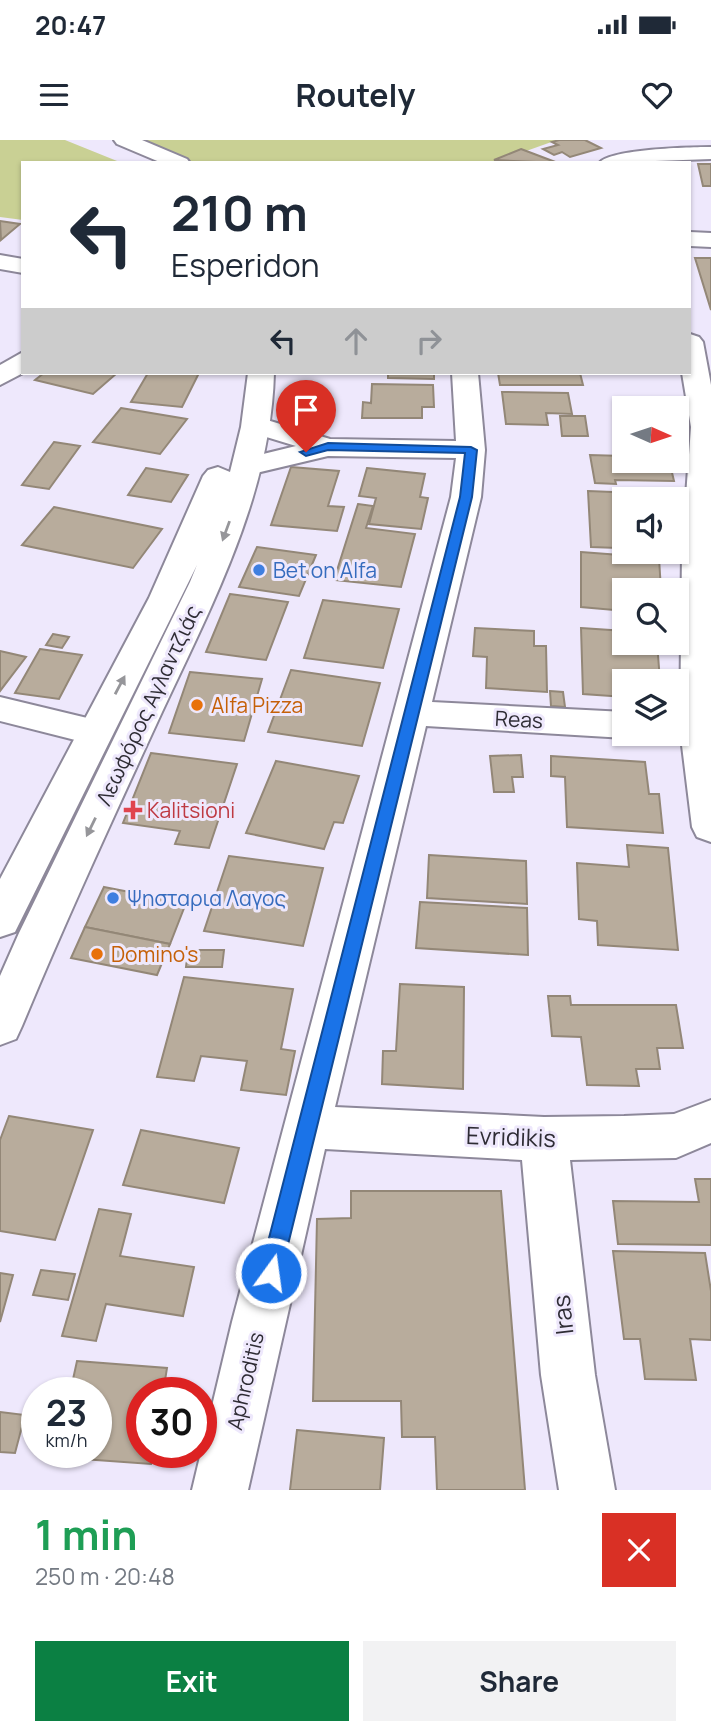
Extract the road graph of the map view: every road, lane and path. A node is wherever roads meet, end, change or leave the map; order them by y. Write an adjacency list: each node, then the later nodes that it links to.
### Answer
1 (124, 140): 5 (street)
2 (102, 144): 4 (street)
3 (711, 153): 6 (street)
4 (143, 161)
5 (175, 161)
6 (622, 161)
7 (691, 239): 8 (street)
8 (711, 240)
9 (0, 262): 10 (street)
10 (21, 266)
11 (691, 348): 21 (street)
12 (21, 361): 16 (street)
13 (238, 375): 26 (street, Λεωφόρος Αγλαντζιάς, one-way to 13)
14 (261, 375): 17 (street, Λεωφόρος Αγλαντζιάς)
15 (465, 375): 19 (street, Aphroditis)
16 (0, 377)
17 (257, 425): 18 (street); 20 (street, Λεωφόρος Αγλαντζιάς)
18 (328, 447): 19 (street); 20 (street)
19 (471, 450): 23 (street, Aphroditis)
20 (248, 466): 30 (street, Λεωφόρος Αγλαντζιάς, one-way to 30)
21 (705, 552): 24 (street)
22 (0, 709): 26 (street)
23 (414, 713): 25 (street, Reas); 32 (street, Aphroditis)
24 (689, 718)
25 (612, 724)
26 (95, 732): 29 (street, Λεωφόρος Αγλαντζιάς)
27 (689, 732): 28 (street)
28 (711, 827)
29 (0, 920)
30 (0, 1026)
31 (711, 1121): 33 (street, Evridikis)
32 (309, 1127): 33 (street, Evridikis); 34 (street, Aphroditis)
33 (544, 1139): 35 (street, Iras)
34 (220, 1490)
35 (587, 1490)

